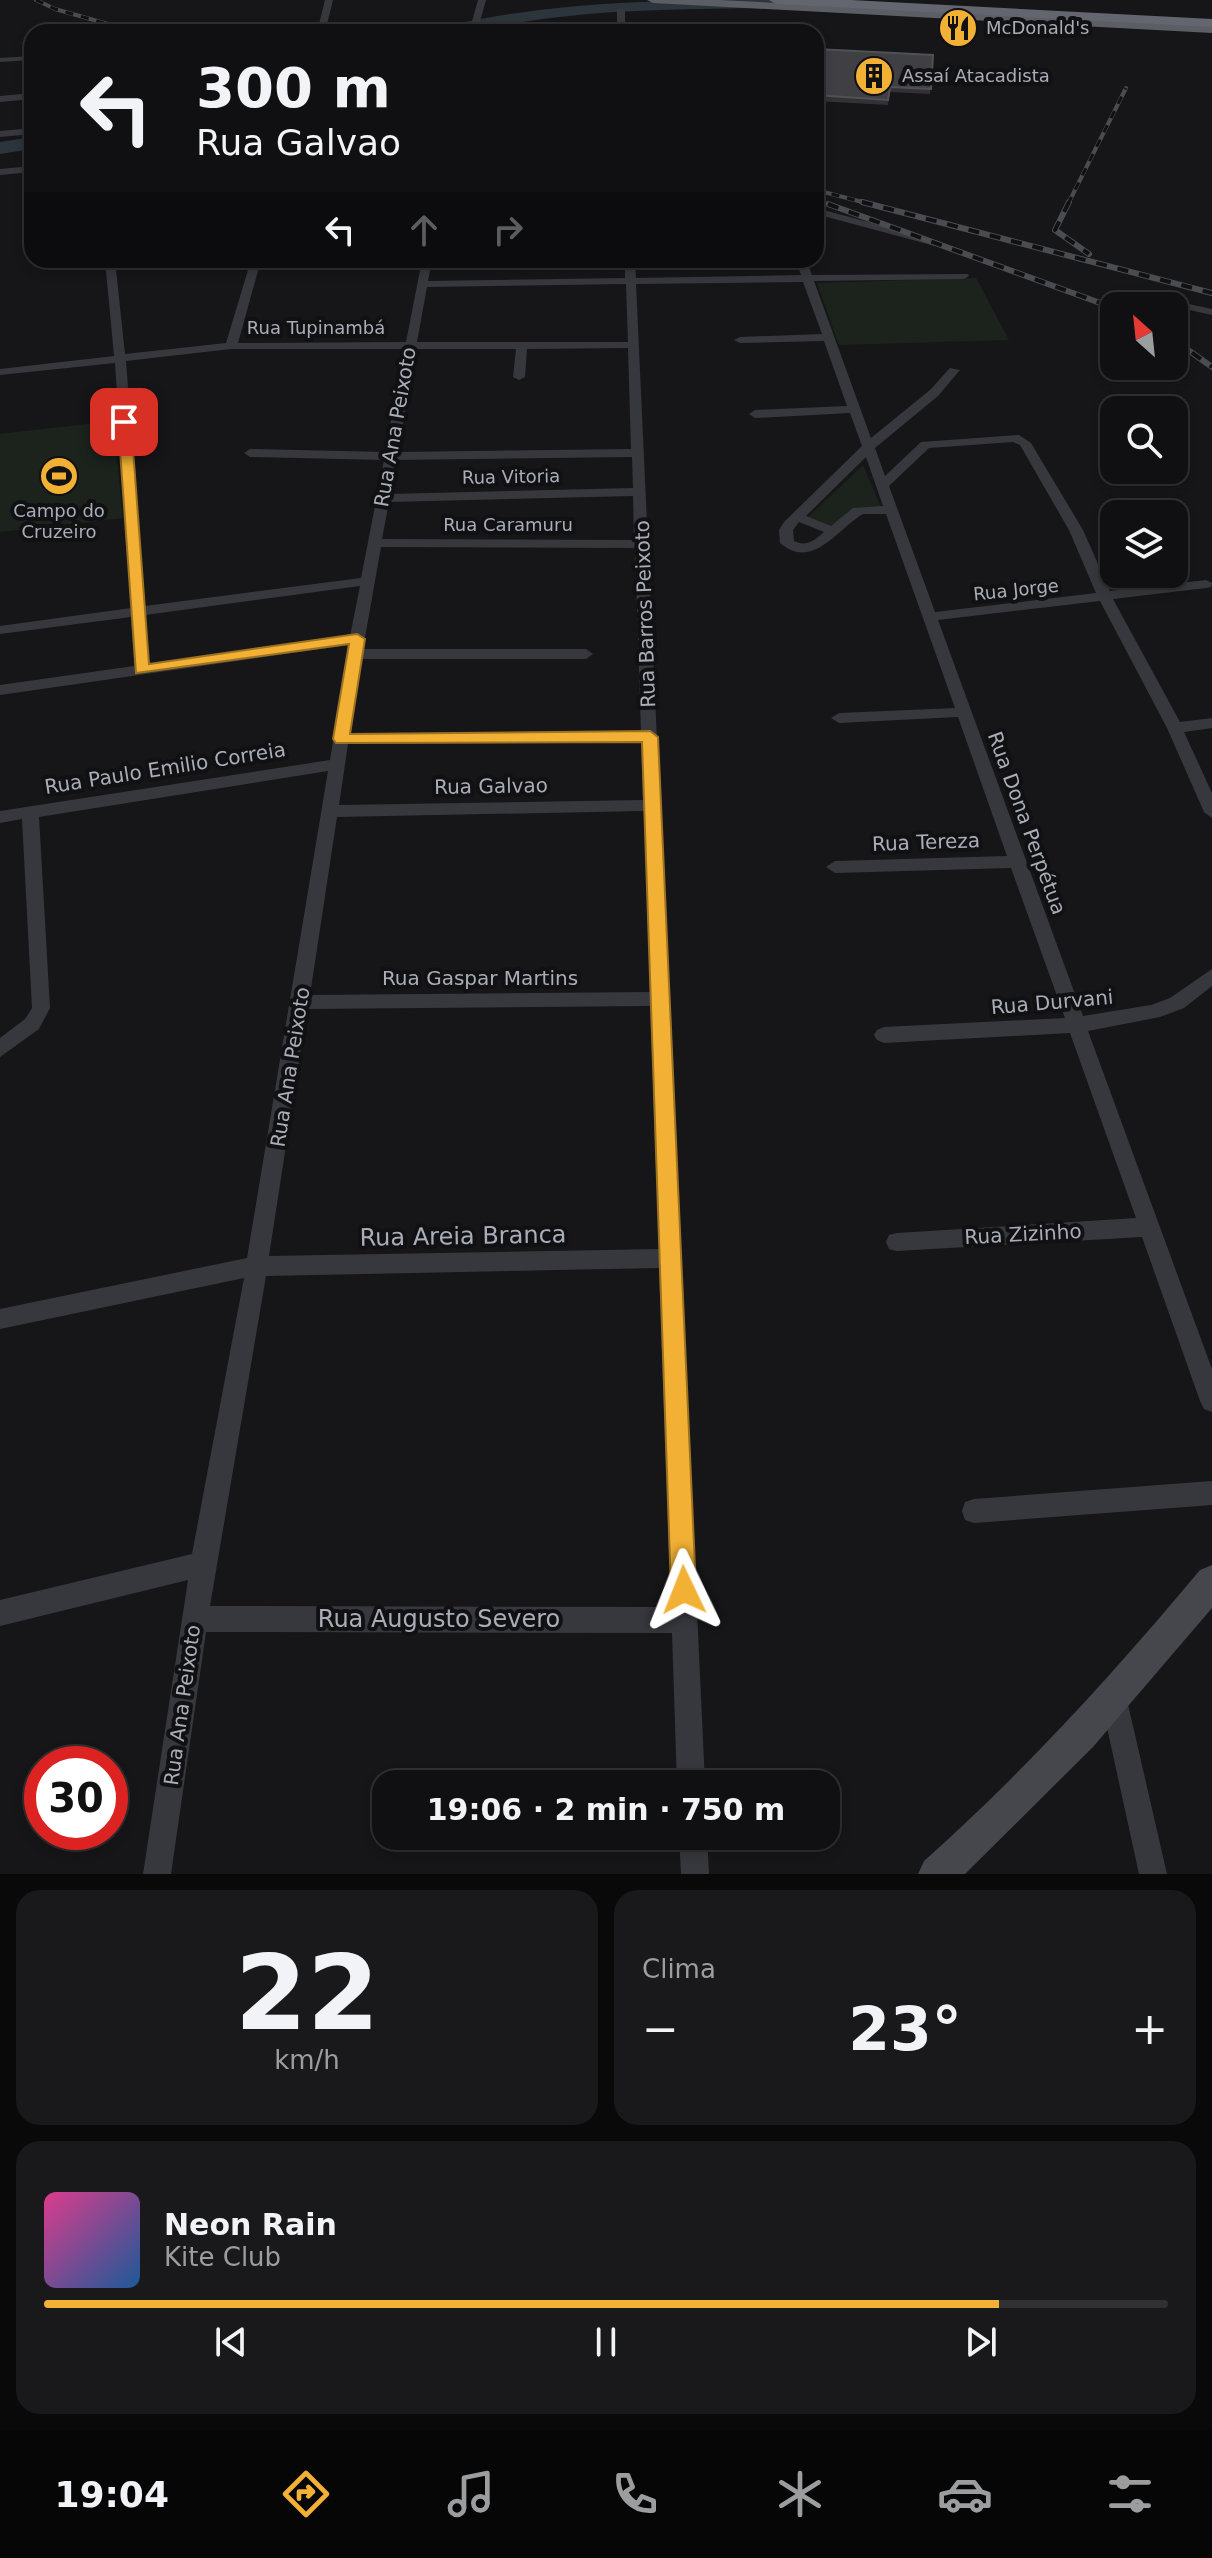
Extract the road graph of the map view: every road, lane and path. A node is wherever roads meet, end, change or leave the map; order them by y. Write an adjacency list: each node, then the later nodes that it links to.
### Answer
1 (329, 0): 10 (street)
2 (482, 0): 11 (street)
3 (653, 0): 9 (highway)
4 (776, 0): 7 (highway)
5 (853, 0): 9 (highway)
6 (958, 0): 9 (highway)
7 (811, 2): 9 (highway)
8 (621, 10): 12 (street)
9 (1212, 21)
10 (323, 24)
11 (475, 24)
12 (621, 24)
13 (24, 58): 14 (street)
14 (0, 60)
15 (24, 97): 16 (street)
16 (0, 99)
17 (24, 132): 18 (street)
18 (0, 134)
19 (24, 170): 20 (street)
20 (0, 172)
21 (824, 213): 22 (street)
22 (935, 243)
23 (111, 268): 40 (street)
24 (254, 268): 37 (street)
25 (425, 268): 31 (street, Rua Ana Peixoto)
26 (630, 268): 30 (street, Rua Barros Peixoto)
27 (804, 268): 29 (street, Rua Dona Perpétua)
28 (964, 276): 29 (street)
29 (807, 278): 30 (street); 34 (street, Rua Dona Perpétua)
30 (631, 281): 31 (street); 36 (street, Rua Barros Peixoto)
31 (421, 284): 38 (street, Rua Ana Peixoto)
32 (1188, 307): 33 (street)
33 (1212, 312)
34 (829, 337): 35 (street); 44 (street, Rua Dona Perpétua)
35 (740, 340)
36 (634, 345): 39 (street, Rua Tupinambá); 48 (street, Rua Barros Peixoto)
37 (231, 346): 38 (street, Rua Tupinambá); 40 (street, Rua Tupinambá)
38 (410, 346): 39 (street, Rua Tupinambá); 49 (street, Rua Ana Peixoto)
39 (522, 346): 43 (street)
40 (120, 358): 42 (street, Rua Tupinambá); 61 (street)
41 (954, 370): 46 (street)
42 (0, 372)
43 (519, 377)
44 (854, 409): 45 (street); 46 (street, Rua Dona Perpétua)
45 (755, 414)
46 (868, 447): 50 (street, Rua Dona Perpétua); 54 (street)
47 (250, 453): 49 (street)
48 (638, 453): 49 (street); 51 (street, Rua Barros Peixoto)
49 (390, 456): 52 (street, Rua Ana Peixoto)
50 (882, 486): 53 (street, Rua Dona Perpétua); 60 (street)
51 (640, 492): 52 (street, Rua Vitoria); 57 (street, Rua Barros Peixoto)
52 (383, 498): 56 (street, Rua Ana Peixoto)
53 (891, 511): 55 (street); 62 (street, Rua Dona Perpétua)
54 (797, 517): 55 (street); 55 (street)
55 (833, 531)
56 (374, 543): 57 (street, Rua Caramuru); 58 (street, Rua Ana Peixoto)
57 (642, 544): 72 (street, Rua Barros Peixoto)
58 (368, 581): 61 (street); 64 (street, Rua Ana Peixoto)
59 (1206, 584): 60 (street, Rua Jorge)
60 (1106, 599): 62 (street, Rua Jorge); 71 (street)
61 (138, 612): 63 (street); 66 (street)
62 (930, 617): 68 (street, Rua Dona Perpétua)
63 (0, 630)
64 (356, 646): 65 (street); 66 (street); 73 (street, Rua Ana Peixoto)
65 (586, 654)
66 (142, 670): 67 (street)
67 (0, 690)
68 (964, 712): 69 (street); 80 (street, Rua Dona Perpétua)
69 (839, 718)
70 (1212, 723): 71 (street)
71 (1175, 728): 78 (street)
72 (650, 737): 73 (street); 75 (street, Rua Barros Peixoto)
73 (341, 739): 74 (street, Rua Ana Peixoto)
74 (337, 764): 76 (street, Rua Ana Peixoto); 77 (street, Rua Paulo Emilio Correia)
75 (652, 805): 76 (street, Rua Galvao); 83 (street, Rua Barros Peixoto)
76 (330, 811): 84 (street, Rua Ana Peixoto)
77 (30, 812): 79 (street, Rua Paulo Emilio Correia); 87 (street)
78 (1212, 812)
79 (0, 817)
80 (1018, 862): 81 (street, Rua Tereza); 85 (street, Rua Dona Perpétua)
81 (835, 867)
82 (1212, 976): 85 (street, Rua Durvani)
83 (660, 999): 84 (street, Rua Gaspar Martins); 90 (street, Rua Barros Peixoto)
84 (300, 1002): 91 (street, Rua Ana Peixoto)
85 (1076, 1025): 86 (street, Rua Durvani); 88 (street, Rua Dona Perpétua)
86 (884, 1035)
87 (0, 1049)
88 (1149, 1227): 89 (street, Rua Zizinho); 93 (street, Rua Dona Perpétua)
89 (897, 1242)
90 (670, 1258): 91 (street, Rua Areia Branca); 100 (street, Rua Barros Peixoto)
91 (257, 1266): 92 (street, Rua Areia Branca); 96 (street, Rua Ana Peixoto)
92 (0, 1319)
93 (1212, 1401)
94 (1212, 1493): 95 (street)
95 (974, 1511)
96 (203, 1564): 98 (street); 99 (street, Rua Ana Peixoto)
97 (1212, 1582): 101 (main road)
98 (0, 1613)
99 (194, 1619): 100 (street, Rua Augusto Severo); 104 (street, Rua Ana Peixoto)
100 (685, 1620): 102 (street, Rua Barros Peixoto)
101 (1114, 1700): 106 (main road); 107 (street)
102 (690, 1770)
103 (694, 1850): 105 (street)
104 (157, 1874)
105 (695, 1874)
106 (937, 1874)
107 (1153, 1874)

